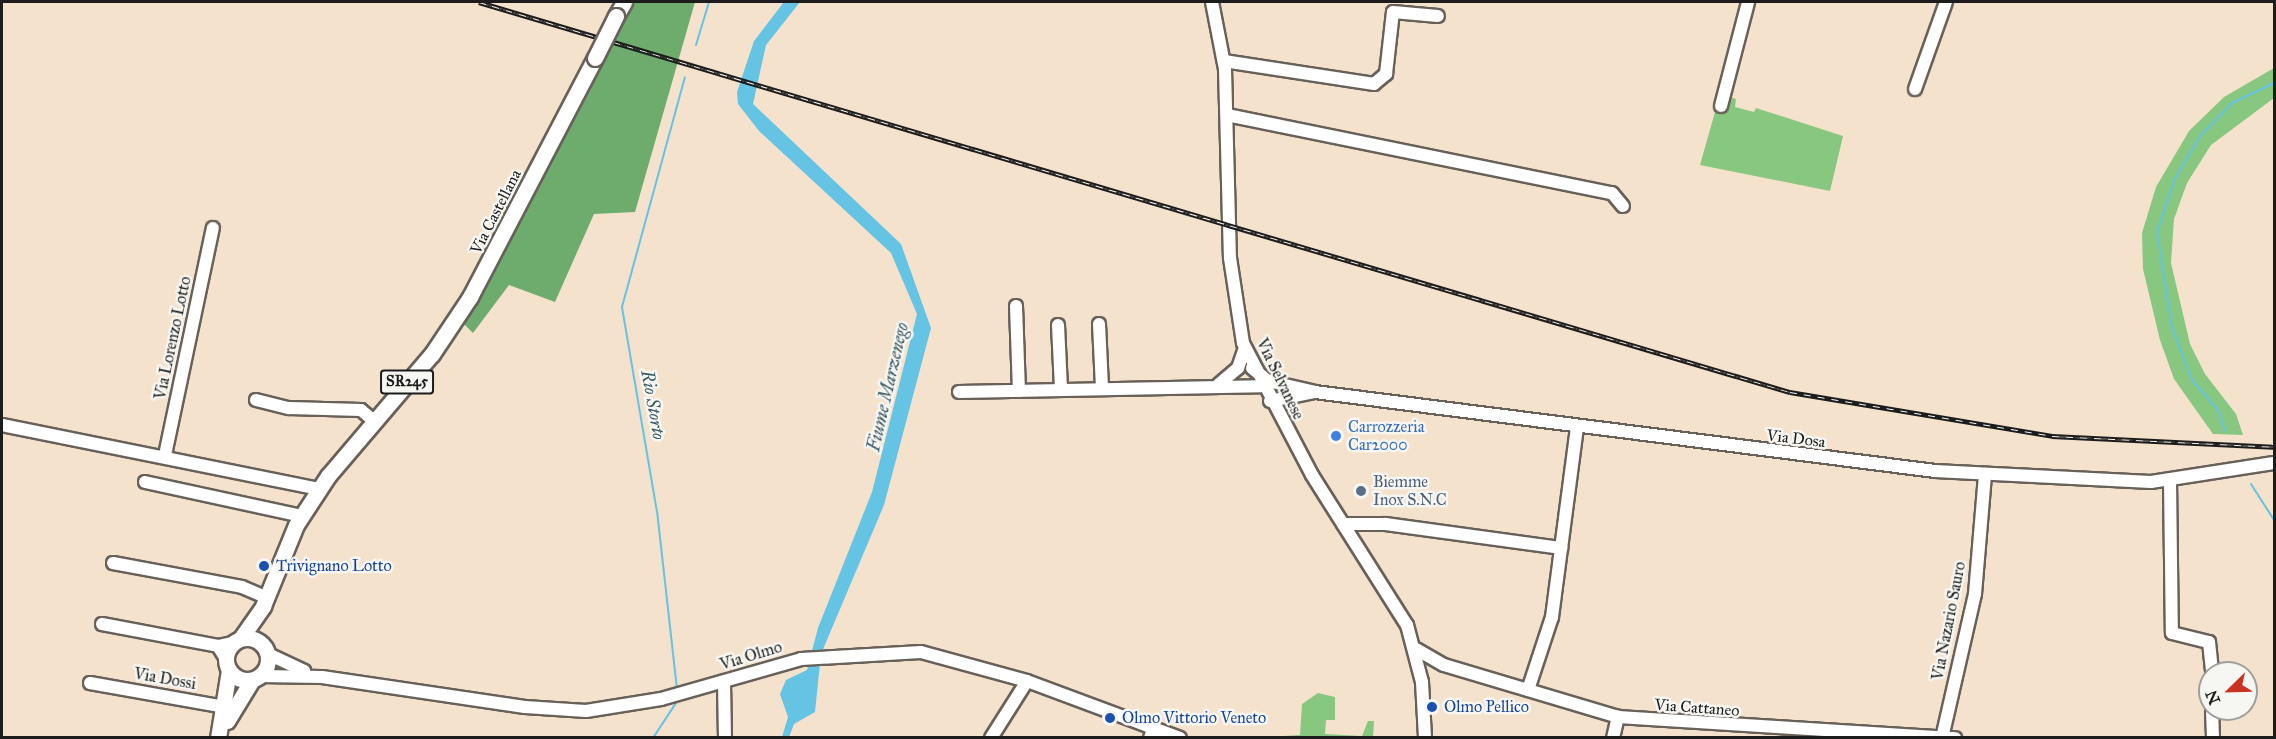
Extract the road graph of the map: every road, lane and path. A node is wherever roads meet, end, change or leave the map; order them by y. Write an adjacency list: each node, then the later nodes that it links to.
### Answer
1 (624, 2): 28 (main road, Via Castellana / SR245, bridge)
2 (1212, 2): 6 (street, Via Selvanese)
3 (1748, 2): 8 (street)
4 (1946, 2): 7 (street)
5 (1438, 16): 6 (street)
6 (1224, 61): 9 (street, Via Selvanese)
7 (1915, 89)
8 (1721, 106)
9 (1227, 115): 10 (street); 15 (street, Via Selvanese)
10 (1623, 206)
11 (213, 228): 32 (street, Via Lorenzo Lotto)
12 (1016, 306): 22 (street)
13 (1099, 324): 20 (street)
14 (1058, 325): 21 (street)
15 (1245, 348): 16 (street, Via Selvanese); 17 (street)
16 (1252, 368): 18 (street, Via Dosa); 19 (street, Via Selvanese)
17 (1218, 384): 19 (street); 20 (street)
18 (1293, 385): 24 (street, Via Dosa); 27 (street)
19 (1261, 386): 27 (street, Via Selvanese)
20 (1102, 388): 21 (street)
21 (1061, 390): 22 (street)
22 (1019, 391): 23 (street)
23 (959, 392)
24 (1315, 392): 25 (street); 31 (street, Via Dosa)
25 (1296, 399): 27 (street); 29 (street)
26 (256, 400): 28 (street)
27 (1270, 401): 29 (street, Via Selvanese)
28 (373, 420): 37 (main road, Via Castellana / SR245)
29 (1283, 424): 39 (street, Via Selvanese)
30 (2, 425): 32 (street)
31 (1577, 428): 34 (street, Via Dosa); 40 (street)
32 (165, 455): 37 (street)
33 (2274, 463): 35 (street, Via Dosa)
34 (1985, 474): 35 (street, Via Dosa); 63 (street, Via Nazario Sauro)
35 (2170, 480): 47 (street)
36 (145, 482): 38 (street)
37 (320, 489): 38 (main road, Via Castellana / SR245)
38 (302, 516): 42 (main road, Via Castellana / SR245)
39 (1343, 524): 40 (street); 46 (street, Via Selvanese)
40 (1561, 548): 55 (street)
41 (112, 563): 42 (street)
42 (264, 601): 44 (main road, Via Castellana / SR245); 45 (main road, Via Castellana / SR245)
43 (102, 624): 45 (street)
44 (266, 650): 45 (main road); 49 (street); 50 (main road, Via Castellana)
45 (229, 652): 50 (main road); 56 (main road, Via Castellana / SR245)
46 (1417, 656): 48 (street, Via Cattaneo); 53 (street, Via Selvanese)
47 (2211, 661)
48 (1444, 665): 53 (street); 55 (street, Via Cattaneo)
49 (322, 677): 50 (street); 51 (street, Via Olmo)
50 (256, 678): 56 (main road, Via Castellana / SR245)
51 (728, 680): 52 (street, Via Olmo); 65 (street)
52 (1028, 681): 59 (street, Via Olmo); 66 (street)
53 (1422, 682): 68 (street, Via Selvanese)
54 (90, 683): 56 (street, Via Dossi)
55 (1528, 690): 57 (street, Via Cattaneo)
56 (229, 708): 64 (main road, Via Castellana / SR245)
57 (1618, 717): 60 (street, Via Cattaneo); 69 (street)
58 (2212, 721): 71 (street)
59 (1152, 732): 67 (street, Via Olmo)
60 (1743, 733): 61 (street, Via Cattaneo)
61 (1822, 733): 62 (street, Via Cattaneo)
62 (1866, 733): 63 (street, Via Cattaneo)
63 (1942, 737): 70 (street, Via Cattaneo)
64 (219, 738)
65 (724, 738)
66 (991, 738)
67 (1180, 738)
68 (1425, 738)
69 (1613, 738)
70 (1955, 738)
71 (2212, 738)

